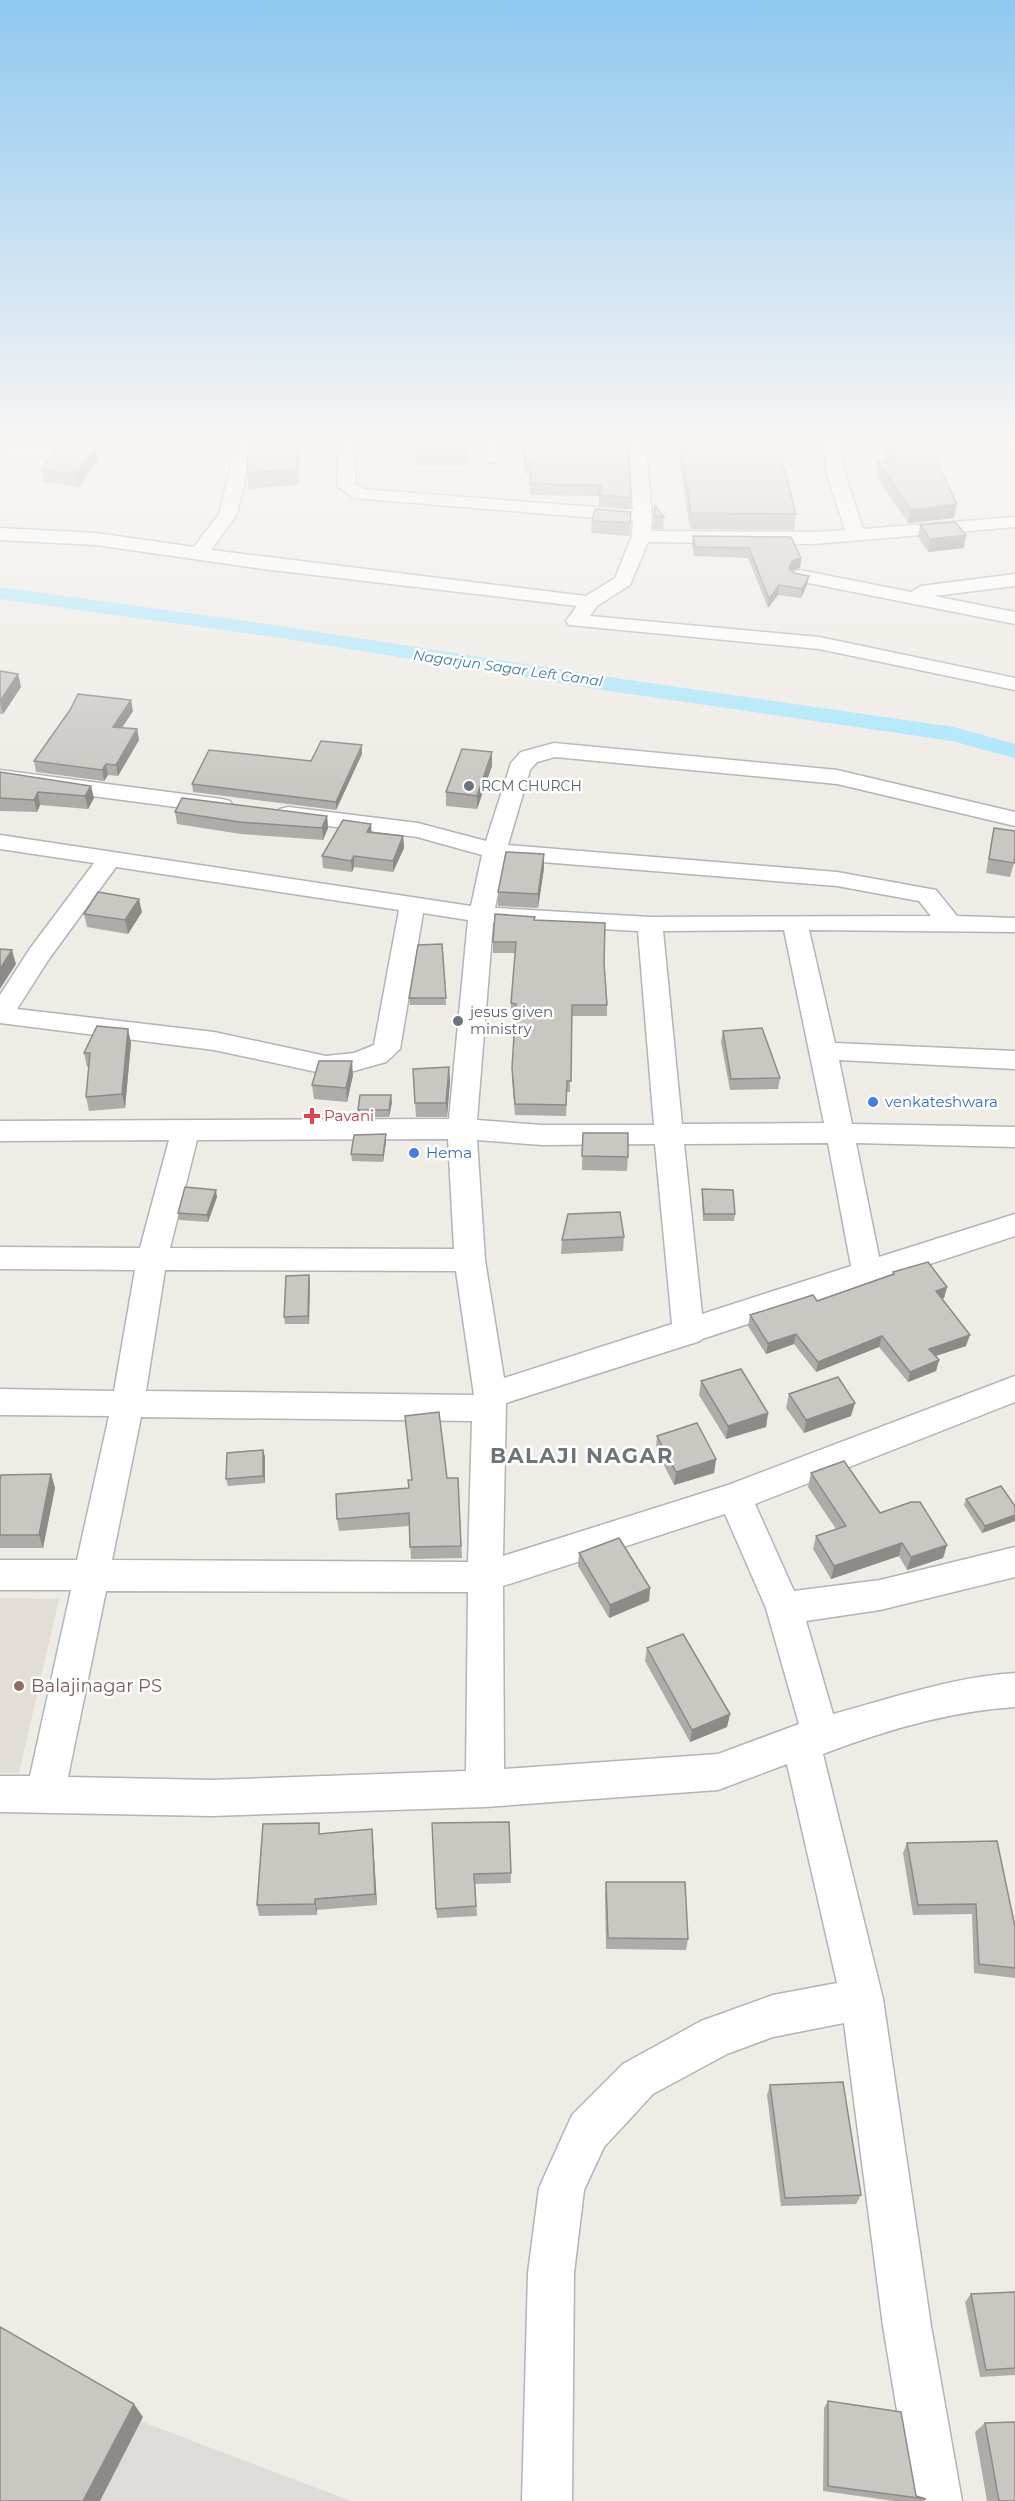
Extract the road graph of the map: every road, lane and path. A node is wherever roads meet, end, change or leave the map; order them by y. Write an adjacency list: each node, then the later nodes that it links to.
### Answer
1 (205, 555): 6 (street)
2 (634, 555): 6 (street)
3 (800, 576): 5 (street)
4 (1015, 580): 5 (street)
5 (897, 596): 7 (street)
6 (591, 602): 8 (street)
7 (1015, 618)
8 (1015, 684)
9 (0, 777): 12 (street)
10 (1015, 819): 12 (street)
11 (0, 842): 13 (street)
12 (495, 851): 15 (street); 17 (street)
13 (110, 858): 14 (street); 21 (street)
14 (412, 903): 15 (street); 21 (street)
15 (481, 915): 18 (street); 25 (street)
16 (795, 922): 17 (street); 18 (street); 22 (street)
17 (950, 923): 19 (street)
18 (650, 924): 28 (street)
19 (1015, 925)
20 (9, 953): 21 (street)
21 (38, 956)
22 (824, 1051): 23 (street); 27 (street)
23 (1015, 1060)
24 (186, 1129): 25 (street); 26 (street); 32 (street)
25 (462, 1129): 28 (street); 33 (street)
26 (0, 1131)
27 (838, 1133): 28 (street); 29 (street); 34 (street)
28 (669, 1134): 35 (street)
29 (1015, 1137)
30 (1015, 1225): 34 (street)
31 (0, 1258): 32 (street)
32 (152, 1259): 33 (street); 39 (street)
33 (470, 1260): 38 (street)
34 (867, 1271): 35 (street)
35 (689, 1333): 38 (street)
36 (1015, 1389): 40 (street)
37 (0, 1402): 39 (street)
38 (490, 1402): 39 (street); 44 (street)
39 (128, 1403): 43 (street)
40 (735, 1497): 44 (street); 45 (street)
41 (1015, 1562): 45 (street)
42 (0, 1575): 43 (street)
43 (94, 1575): 44 (street); 50 (street)
44 (486, 1577): 48 (street)
45 (784, 1608): 47 (street)
46 (1015, 1690): 47 (street)
47 (811, 1739): 48 (street); 51 (street)
48 (485, 1789): 50 (street)
49 (0, 1794): 50 (street)
50 (45, 1795)
51 (862, 1999): 52 (street); 53 (street)
52 (547, 2501)
53 (937, 2501)

